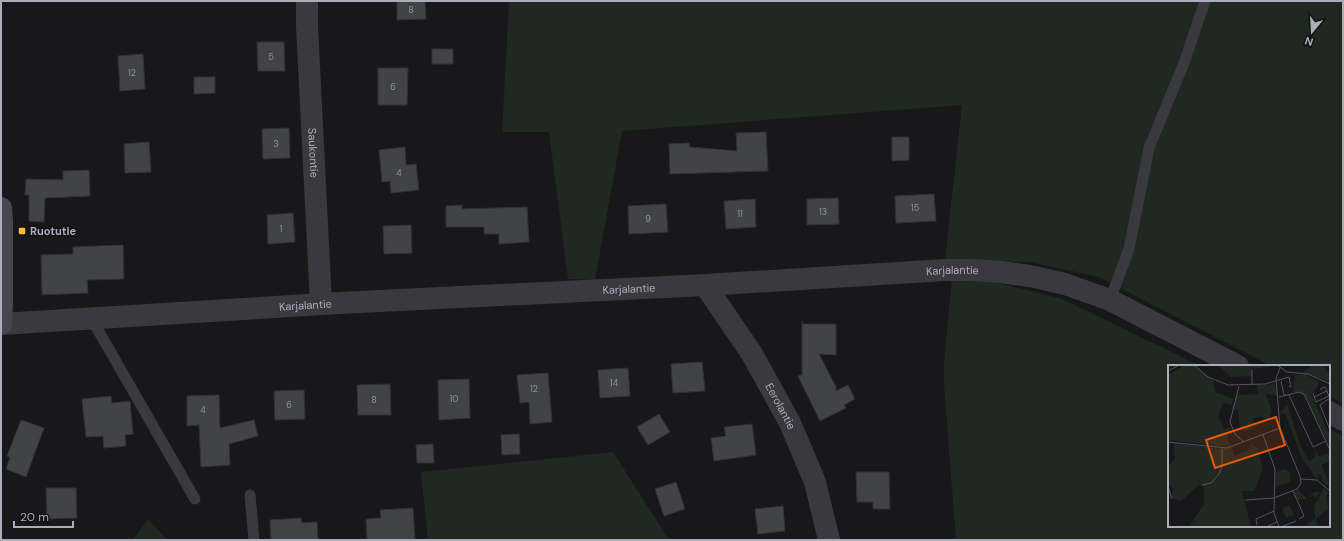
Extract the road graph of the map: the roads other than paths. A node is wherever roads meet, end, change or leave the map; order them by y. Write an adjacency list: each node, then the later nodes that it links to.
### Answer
1 (307, 1): 6 (street, Saukontie)
2 (1206, 1): 5 (lane)
3 (1, 208): 8 (street)
4 (706, 285): 5 (street, Karjalantie); 6 (street, Karjalantie); 15 (street, Eerolantie)
5 (1110, 300): 9 (street, Karjalantie)
6 (321, 304): 7 (street, Karjalantie)
7 (91, 318): 8 (street, Karjalantie); 13 (lane)
8 (1, 324)
9 (1236, 365)
10 (1330, 413): 11 (street)
11 (1343, 420)
12 (250, 495): 14 (lane)
13 (195, 499)
14 (254, 540)
15 (829, 540)

